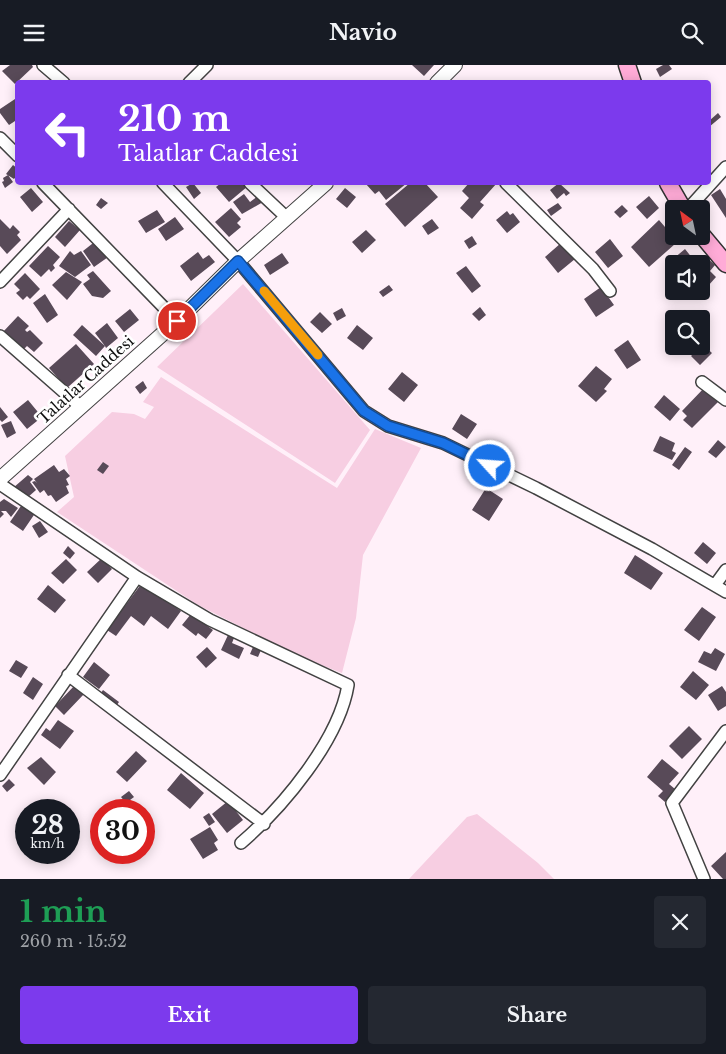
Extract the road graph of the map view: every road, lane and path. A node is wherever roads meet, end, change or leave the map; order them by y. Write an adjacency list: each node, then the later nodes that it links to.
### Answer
1 (43, 65): 5 (street)
2 (207, 65): 6 (street)
3 (455, 65): 7 (street)
4 (627, 65): 8 (main road)
5 (60, 80)
6 (192, 80)
7 (440, 80)
8 (632, 80)
9 (0, 138): 10 (street)
10 (15, 153)
11 (726, 167): 12 (street)
12 (711, 184)
13 (45, 185): 22 (street)
14 (165, 185): 25 (street)
15 (252, 185): 23 (street)
16 (324, 185): 23 (street, Talatlar Caddesi)
17 (508, 185): 28 (street)
18 (669, 185): 20 (main road)
19 (710, 185): 21 (street)
20 (678, 200)
21 (696, 200)
22 (69, 209): 27 (street); 29 (street)
23 (286, 217): 25 (street, Talatlar Caddesi)
24 (710, 245): 26 (main road)
25 (238, 261): 29 (street, Talatlar Caddesi); 38 (street)
26 (726, 264)
27 (0, 282)
28 (610, 291)
29 (177, 321): 33 (street, Talatlar Caddesi)
30 (0, 336): 33 (street)
31 (702, 382): 32 (street)
32 (726, 400)
33 (81, 407): 34 (street, Talatlar Caddesi)
34 (0, 479)
35 (0, 484): 37 (street)
36 (726, 570): 38 (street)
37 (138, 577): 40 (street); 43 (street)
38 (715, 585): 39 (street)
39 (726, 592)
40 (68, 675): 42 (street); 43 (street)
41 (726, 731): 45 (street)
42 (0, 775)
43 (264, 824): 44 (street)
44 (241, 843)
45 (704, 879)

